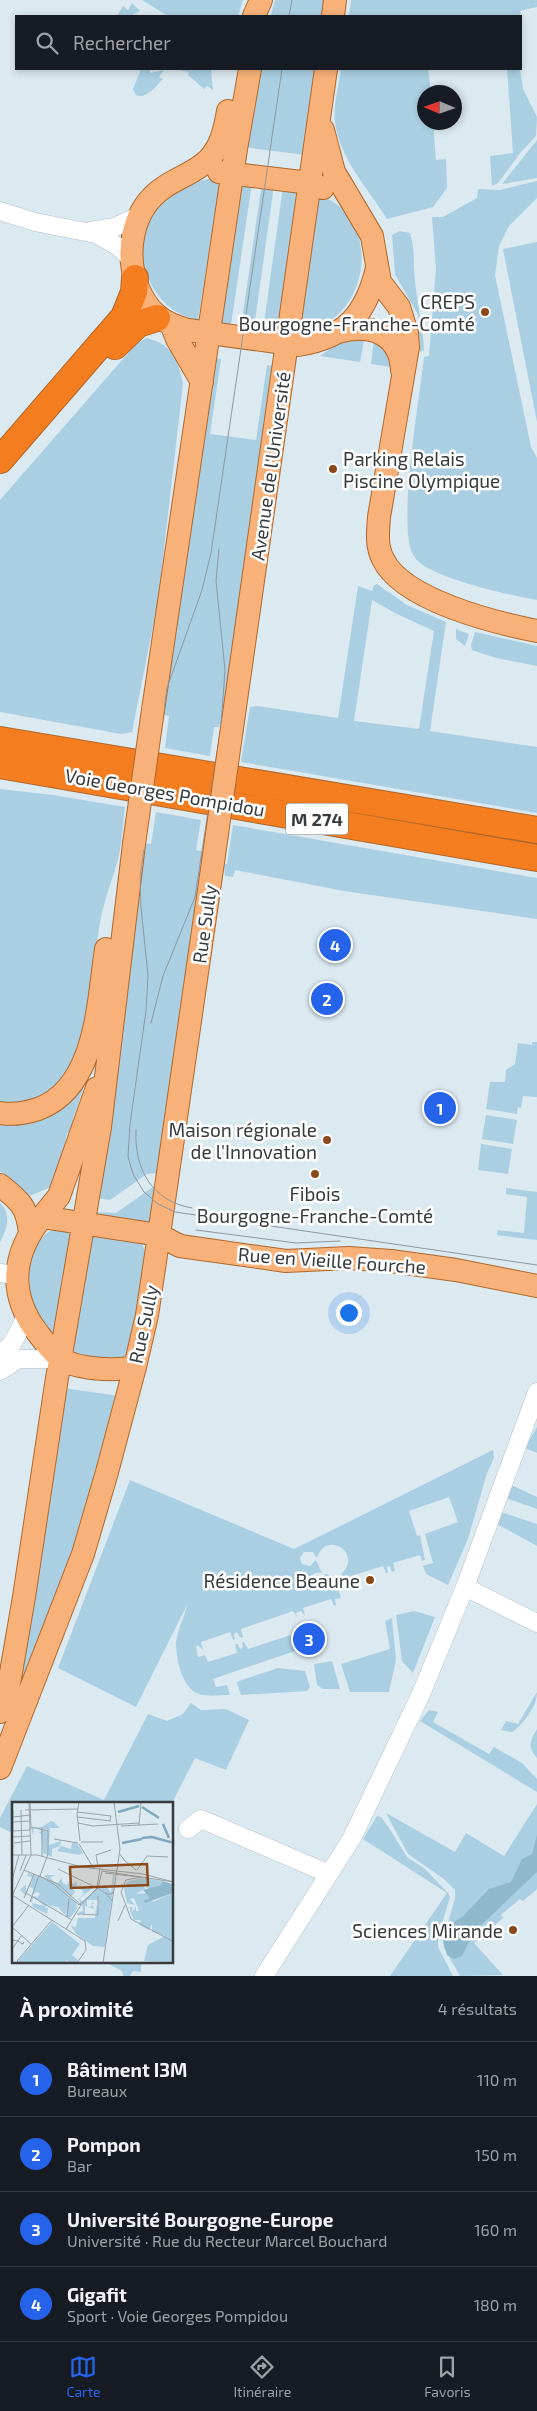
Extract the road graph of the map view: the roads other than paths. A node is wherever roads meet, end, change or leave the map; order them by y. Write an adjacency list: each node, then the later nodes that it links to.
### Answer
1 (263, 0): 3 (main road); 4 (main road)
2 (335, 0): 5 (main road)
3 (255, 15)
4 (261, 15)
5 (333, 15)
6 (236, 70): 11 (main road)
7 (250, 70): 10 (main road)
8 (326, 70): 9 (main road, Avenue de l'Université)
9 (320, 109): 12 (main road, Avenue de l'Université); 13 (main road)
10 (232, 173): 11 (main road); 12 (main road); 21 (main road)
11 (186, 174): 15 (main road)
12 (310, 184): 13 (main road); 22 (main road, Avenue de l'Université)
13 (352, 204): 17 (main road)
14 (0, 211): 16 (street)
15 (139, 216): 16 (street); 18 (main road)
16 (87, 232): 18 (street)
17 (377, 268): 20 (main road); 23 (main road)
18 (133, 269): 19 (main road); 25 (highway)
19 (164, 322): 21 (main road); 24 (main road); 26 (highway)
20 (338, 332): 22 (main road); 23 (main road)
21 (209, 333): 22 (main road); 24 (main road)
22 (287, 344): 36 (main road, Avenue de l'Université, bridge)
23 (403, 374): 27 (main road)
24 (202, 382): 37 (main road, bridge)
25 (0, 460)
26 (0, 479)
27 (537, 631)
28 (0, 731): 30 (highway)
29 (0, 740): 30 (highway, Voie Georges Pompidou / M 274)
30 (51, 748): 34 (highway, Voie Georges Pompidou / M 274)
31 (0, 764): 33 (highway, Voie Georges Pompidou / M 274)
32 (0, 778): 33 (highway)
33 (97, 780): 35 (highway, Voie Georges Pompidou / M 274)
34 (537, 830)
35 (537, 858)
36 (213, 862): 43 (main road, Rue Sully)
37 (129, 871): 38 (main road); 39 (main road)
38 (108, 1062): 41 (main road); 42 (main road)
39 (0, 1113)
40 (0, 1185): 42 (main road)
41 (84, 1223): 42 (main road, Rue en Vieille Fourche); 43 (main road, Rue en Vieille Fourche); 48 (main road)
42 (36, 1225): 44 (main road)
43 (159, 1235): 45 (main road, Rue en Vieille Fourche); 49 (main road, Rue Sully)
44 (8, 1274): 46 (main road)
45 (537, 1286)
46 (26, 1317): 47 (street); 48 (main road)
47 (0, 1355)
48 (61, 1359): 49 (main road); 50 (street); 54 (main road)
49 (135, 1367): 55 (main road, Rue Sully)
50 (0, 1371)
51 (537, 1392): 52 (street)
52 (465, 1587): 53 (street); 57 (street)
53 (537, 1623)
54 (0, 1712)
55 (0, 1768)
56 (188, 1829): 57 (street)
57 (329, 1874): 58 (street)
58 (264, 1976)

